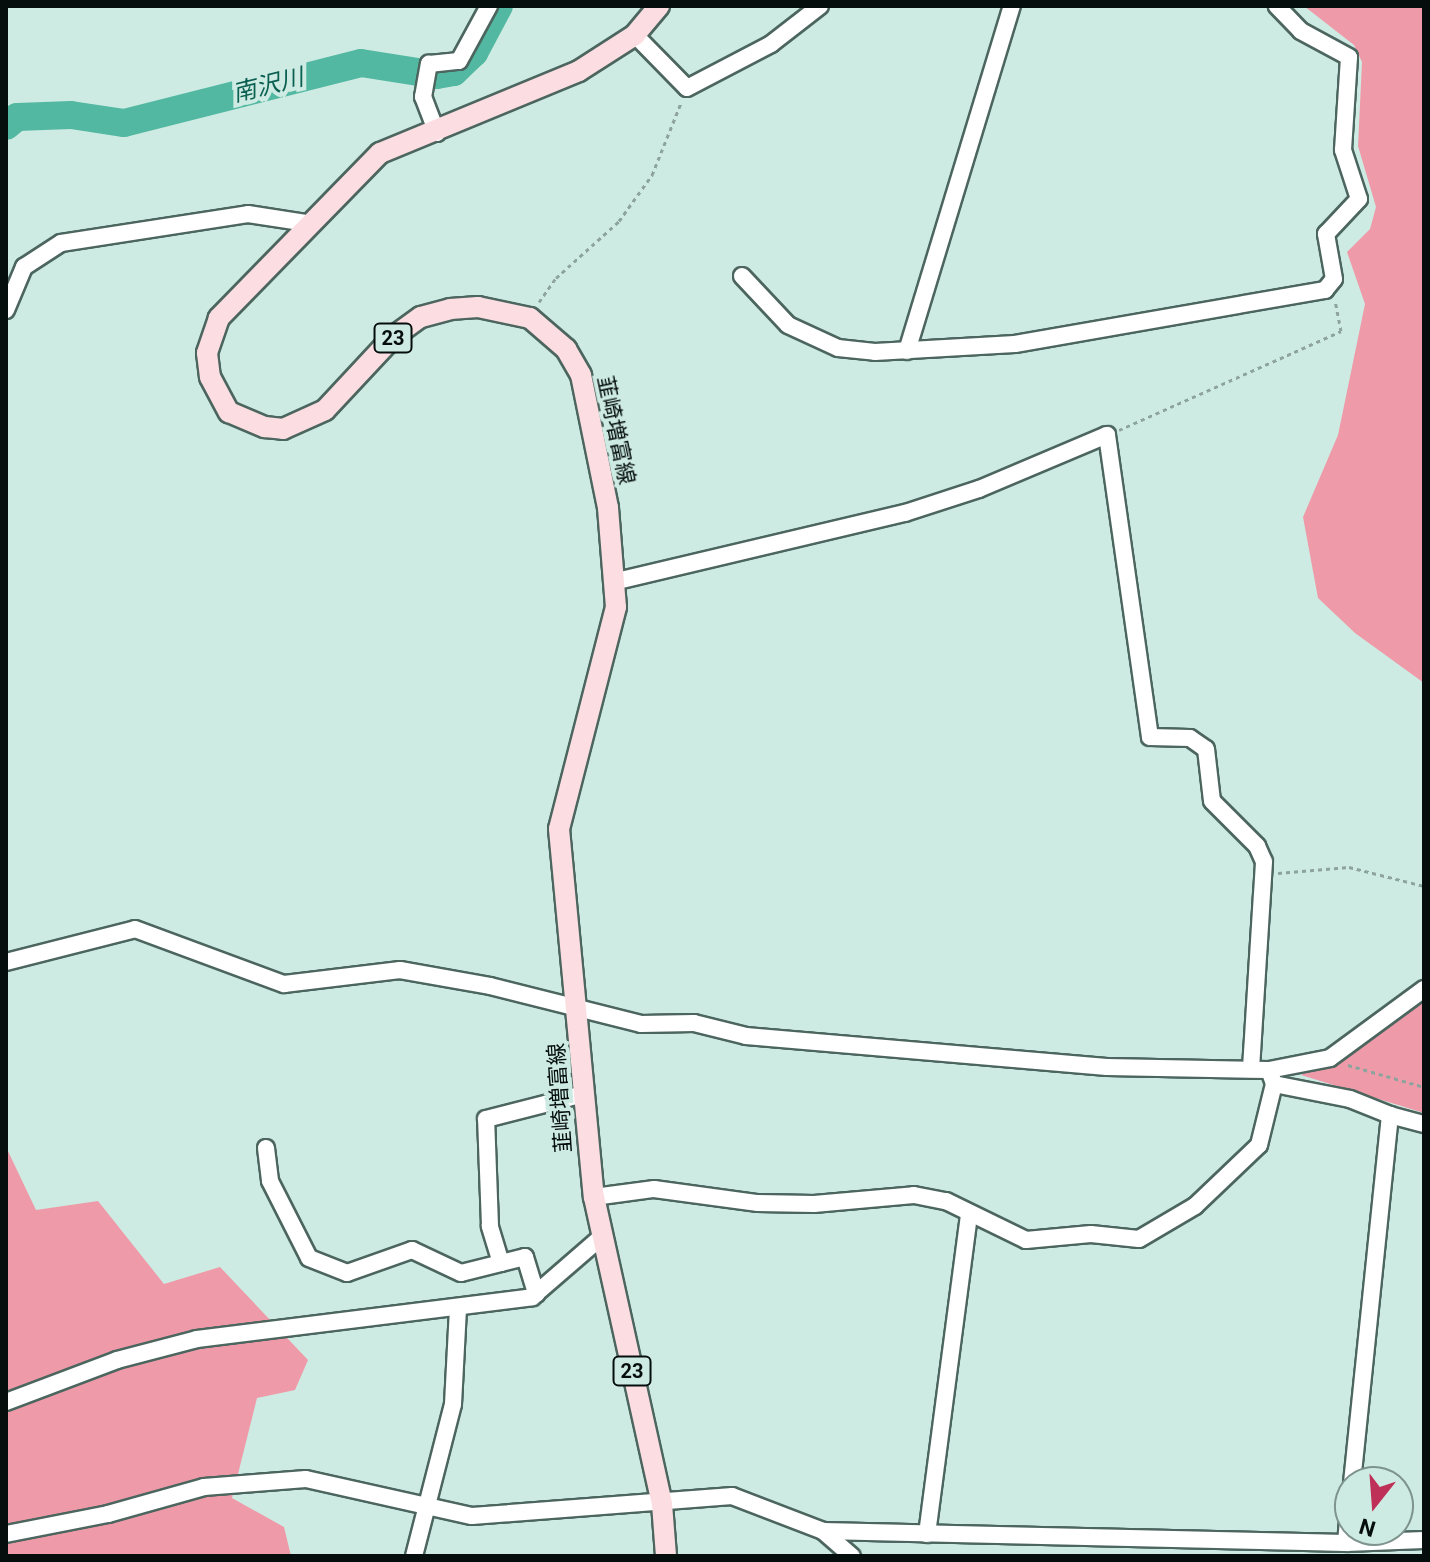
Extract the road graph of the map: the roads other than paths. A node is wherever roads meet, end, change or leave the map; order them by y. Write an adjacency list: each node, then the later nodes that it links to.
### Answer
1 (489, 6): 7 (street)
2 (659, 6): 6 (main road, 韮崎増富線 / 23)
3 (820, 6): 6 (street)
4 (1012, 6): 11 (street)
5 (1277, 6): 11 (street)
6 (635, 35): 7 (main road, 韮崎増富線 / 23)
7 (437, 133): 8 (main road, 韮崎増富線 / 23)
8 (307, 223): 10 (street); 12 (main road, 韮崎増富線 / 23)
9 (742, 276): 11 (street)
10 (6, 310)
11 (907, 351)
12 (617, 581): 16 (main road, 韮崎増富線 / 23); 17 (street)
13 (14, 961): 14 (street); 16 (street)
14 (6, 977)
15 (1424, 989): 18 (street)
16 (578, 1008): 17 (street); 19 (main road, 韮崎増富線 / 23)
17 (1251, 1069): 18 (street)
18 (1272, 1077): 20 (street); 24 (street)
19 (584, 1094): 23 (main road, 韮崎増富線 / 23); 26 (street)
20 (1390, 1115): 21 (street); 30 (street)
21 (1424, 1124)
22 (266, 1148): 26 (street)
23 (594, 1197): 24 (street); 25 (main road, 韮崎増富線 / 23)
24 (969, 1214): 35 (street)
25 (600, 1238): 27 (street); 31 (main road, 韮崎増富線 / 23)
26 (501, 1263): 27 (street)
27 (536, 1294): 28 (street)
28 (458, 1308): 29 (street); 32 (street)
29 (6, 1402)
30 (1354, 1466)
31 (662, 1504): 32 (street); 33 (street); 39 (main road, 韮崎増富線 / 23)
32 (429, 1509): 34 (street); 38 (street)
33 (823, 1531): 35 (street); 40 (street)
34 (6, 1534)
35 (927, 1534): 36 (street)
36 (1030, 1537): 37 (street); 41 (street)
37 (1334, 1543)
38 (414, 1556)
39 (666, 1556)
40 (852, 1556)
41 (1030, 1556)

